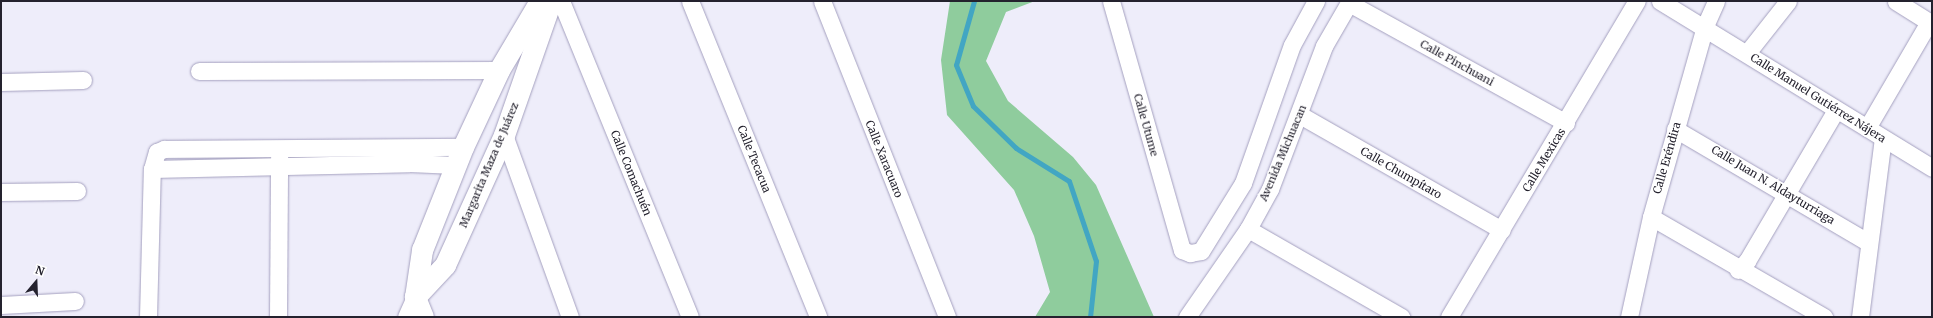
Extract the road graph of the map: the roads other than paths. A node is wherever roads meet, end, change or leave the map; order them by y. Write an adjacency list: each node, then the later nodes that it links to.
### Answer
1 (690, 1): 47 (street, Calle Tecacua)
2 (822, 1): 48 (street, Calle Xaracuaro)
3 (1111, 1): 4 (street, Calle Utume)
4 (1316, 1)
5 (1637, 1): 20 (street, Calle Mexicas)
6 (1660, 1): 12 (street, Calle Manuel Gutiérrez Nájera)
7 (1716, 1): 12 (street, Calle Eréndira)
8 (1788, 1): 13 (street)
9 (1896, 1): 21 (street)
10 (1349, 2): 19 (street, Avenida Michuacan); 20 (street, Calle Pinchuani)
11 (544, 4): 14 (main road); 23 (main road, Margarita Maza de Juárez); 46 (street, Calle Comachuén)
12 (1705, 26): 13 (street, Calle Manuel Gutiérrez Nájera); 22 (street, Calle Eréndira)
13 (1747, 53): 18 (street, Calle Manuel Gutiérrez Nájera)
14 (499, 70): 15 (street); 26 (main road)
15 (199, 71)
16 (83, 80): 17 (street)
17 (1, 82)
18 (1836, 110): 21 (street, Calle Manuel Gutiérrez Nájera); 31 (street)
19 (1300, 115): 34 (street, Avenida Michuacan); 35 (street, Calle Chumpítaro)
20 (1566, 123): 35 (street, Calle Mexicas)
21 (1867, 128): 24 (street, Calle Manuel Gutiérrez Nájera)
22 (1675, 129): 31 (street, Calle Juan N. Aldayturriaga); 33 (street, Calle Eréndira)
23 (504, 135): 38 (main road, Margarita Maza de Juárez); 45 (street)
24 (1883, 138): 28 (street, Calle Manuel Gutiérrez Nájera); 36 (street)
25 (279, 147): 26 (street); 27 (street); 29 (street)
26 (459, 156): 27 (street); 38 (main road)
27 (280, 168): 29 (street); 42 (street)
28 (1932, 168)
29 (152, 169): 41 (street)
30 (77, 191): 32 (street)
31 (1786, 191): 36 (street, Calle Juan N. Aldayturriaga); 37 (street)
32 (1, 192)
33 (1651, 217): 37 (street); 52 (street, Calle Eréndira)
34 (1248, 229): 49 (street, Avenida Michuacan); 50 (street)
35 (1502, 230): 51 (street, Calle Mexicas)
36 (1869, 243): 54 (street)
37 (1738, 270): 53 (street)
38 (415, 297): 43 (street, Margarita Maza de Juárez); 44 (main road)
39 (75, 301): 40 (street)
40 (1, 305)
41 (148, 317)
42 (278, 317)
43 (406, 317)
44 (423, 317)
45 (570, 317)
46 (690, 317)
47 (818, 317)
48 (947, 317)
49 (1187, 317)
50 (1401, 317)
51 (1448, 317)
52 (1629, 317)
53 (1824, 317)
54 (1860, 317)

